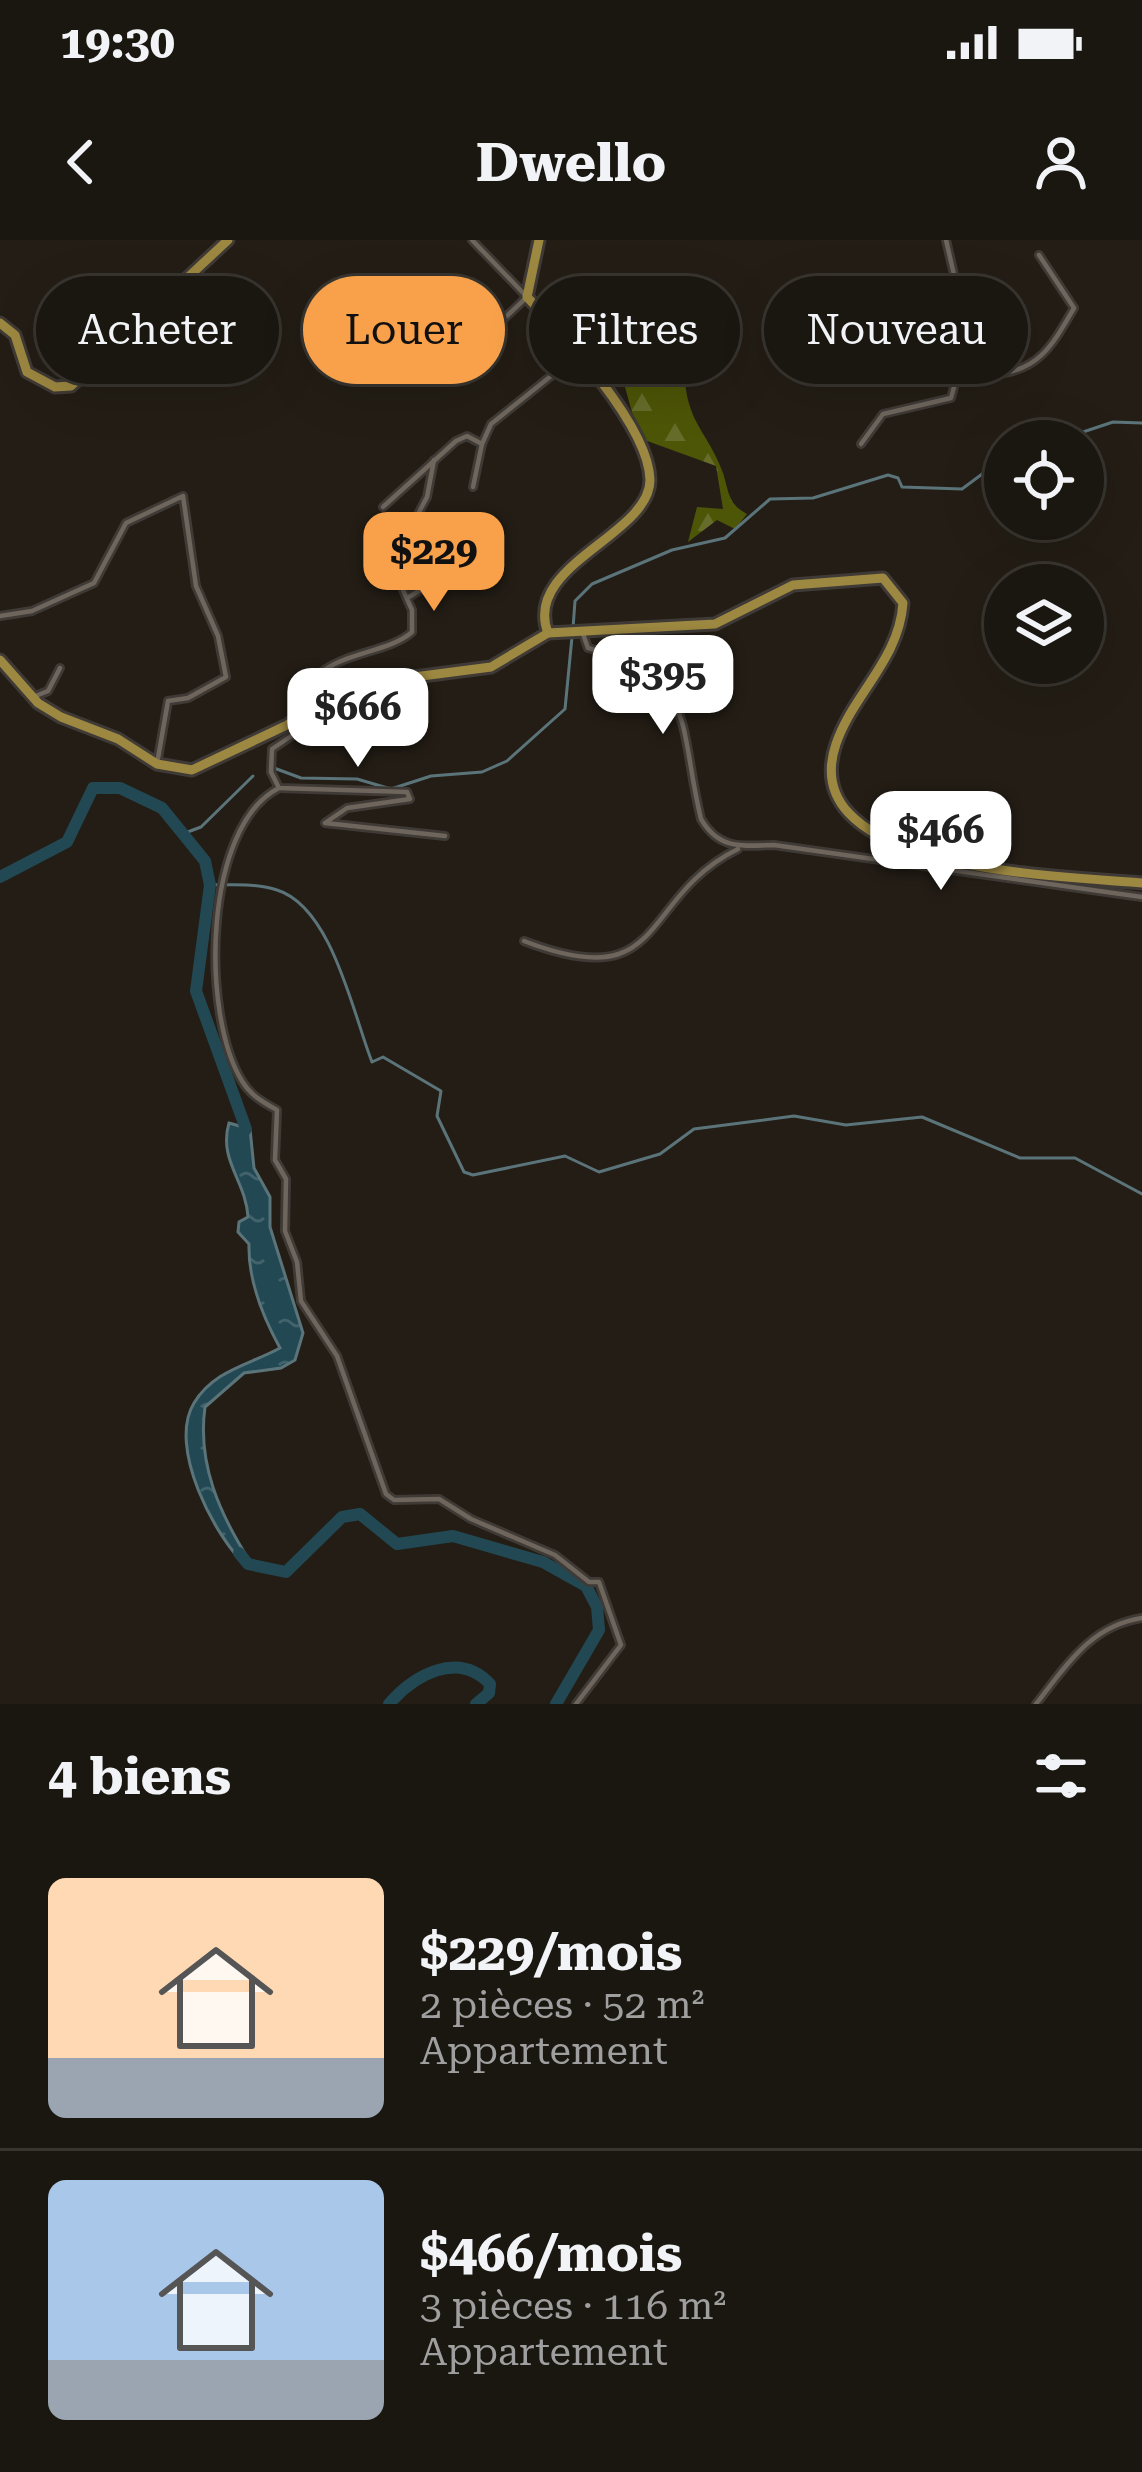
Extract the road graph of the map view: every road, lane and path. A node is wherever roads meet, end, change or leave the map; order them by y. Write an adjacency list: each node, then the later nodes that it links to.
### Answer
1 (227, 240): 9 (main road)
2 (472, 240): 7 (street)
3 (538, 240): 7 (main road)
4 (946, 240): 6 (street)
5 (1039, 255): 10 (street)
6 (954, 276)
7 (527, 297): 8 (street)
8 (505, 318)
9 (0, 323)
10 (1028, 368)
11 (540, 384): 14 (street)
12 (603, 384): 23 (main road)
13 (955, 384): 15 (street)
14 (482, 444): 16 (street); 17 (street)
15 (861, 444)
16 (434, 460): 18 (street); 20 (street)
17 (473, 487)
18 (383, 507)
19 (468, 547): 20 (street)
20 (407, 598): 27 (street)
21 (0, 616): 28 (street)
22 (575, 632): 23 (main road); 31 (street); 32 (main road)
23 (548, 633): 27 (main road)
24 (0, 660): 26 (main road)
25 (60, 668): 26 (street)
26 (33, 697): 28 (main road)
27 (304, 710): 28 (main road); 29 (street)
28 (157, 764)
29 (279, 788): 30 (street); 36 (street)
30 (445, 836)
31 (743, 846): 33 (street); 34 (street)
32 (1142, 884)
33 (1142, 897)
34 (524, 941)
35 (1142, 1618): 37 (street)
36 (576, 1704)
37 (1036, 1704)

